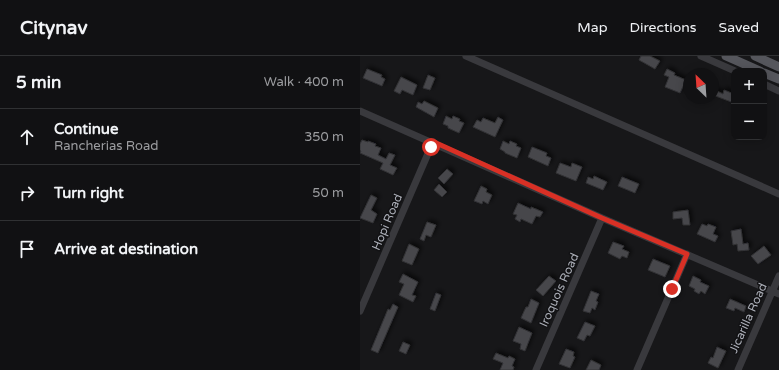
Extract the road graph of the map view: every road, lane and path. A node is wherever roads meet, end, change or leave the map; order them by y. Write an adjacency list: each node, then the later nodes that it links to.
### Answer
1 (466, 56): 14 (street)
2 (701, 56): 7 (street)
3 (726, 56): 6 (main road)
4 (755, 56): 5 (main road)
5 (779, 67)
6 (753, 68)
7 (731, 69)
8 (767, 74): 9 (main road)
9 (779, 79)
10 (767, 85): 11 (street)
11 (779, 90)
12 (360, 111): 13 (street)
13 (434, 142): 15 (street); 19 (street, Hopi Road)
14 (779, 194)
15 (602, 218): 16 (street); 20 (street, Iroquois Road)
16 (687, 254): 18 (street); 21 (street)
17 (779, 276): 18 (street, Jicarilla Road)
18 (776, 292): 22 (street, Jicarilla Road)
19 (360, 311)
20 (536, 370)
21 (637, 370)
22 (738, 370)

